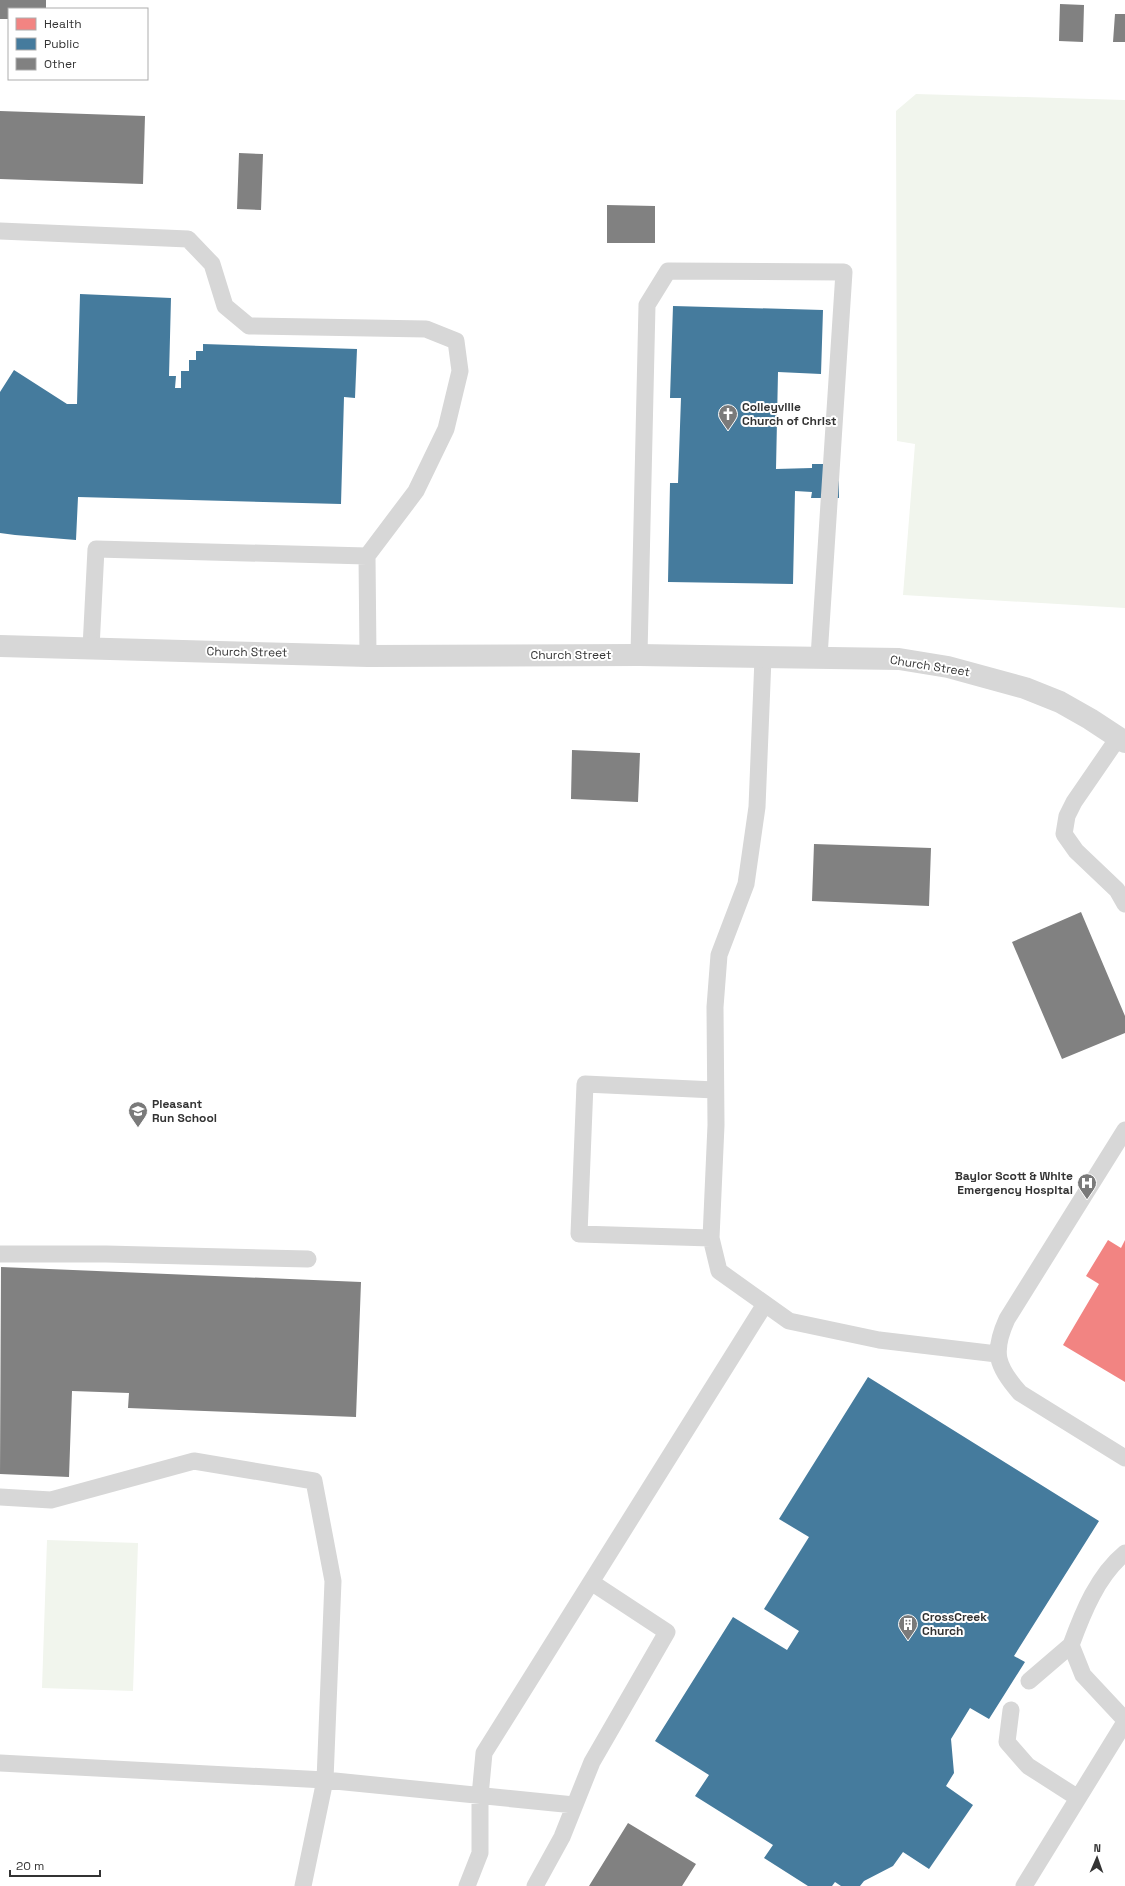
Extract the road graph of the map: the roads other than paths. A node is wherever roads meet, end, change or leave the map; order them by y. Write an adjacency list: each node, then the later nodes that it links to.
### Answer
1 (0, 231): 2 (lane)
2 (367, 556): 4 (lane); 6 (lane)
3 (0, 646): 4 (street, Church Street)
4 (91, 648): 6 (street, Church Street)
5 (639, 655): 6 (street, Church Street); 7 (lane); 8 (street, Church Street)
6 (368, 656)
7 (819, 657): 8 (street, Church Street); 9 (street, Church Street)
8 (763, 658): 11 (lane)
9 (1122, 740): 10 (lane)
10 (1125, 904)
11 (715, 1090): 13 (lane); 13 (lane)
12 (1125, 1130): 17 (lane)
13 (711, 1238): 16 (lane)
14 (0, 1254): 15 (lane)
15 (308, 1259)
16 (765, 1304): 17 (lane); 21 (lane)
17 (997, 1354): 18 (lane)
18 (1125, 1458)
19 (0, 1497): 27 (lane)
20 (1125, 1553): 22 (lane)
21 (592, 1582): 28 (lane); 30 (lane)
22 (1071, 1645): 23 (lane); 25 (lane)
23 (1029, 1681)
24 (1011, 1710): 29 (lane)
25 (1125, 1721): 29 (lane)
26 (0, 1763): 27 (lane)
27 (325, 1780): 28 (lane); 31 (lane)
28 (480, 1796): 30 (lane); 32 (lane)
29 (1078, 1798): 34 (lane)
30 (574, 1805): 33 (lane)
31 (303, 1886)
32 (467, 1886)
33 (535, 1886)
34 (1024, 1886)

